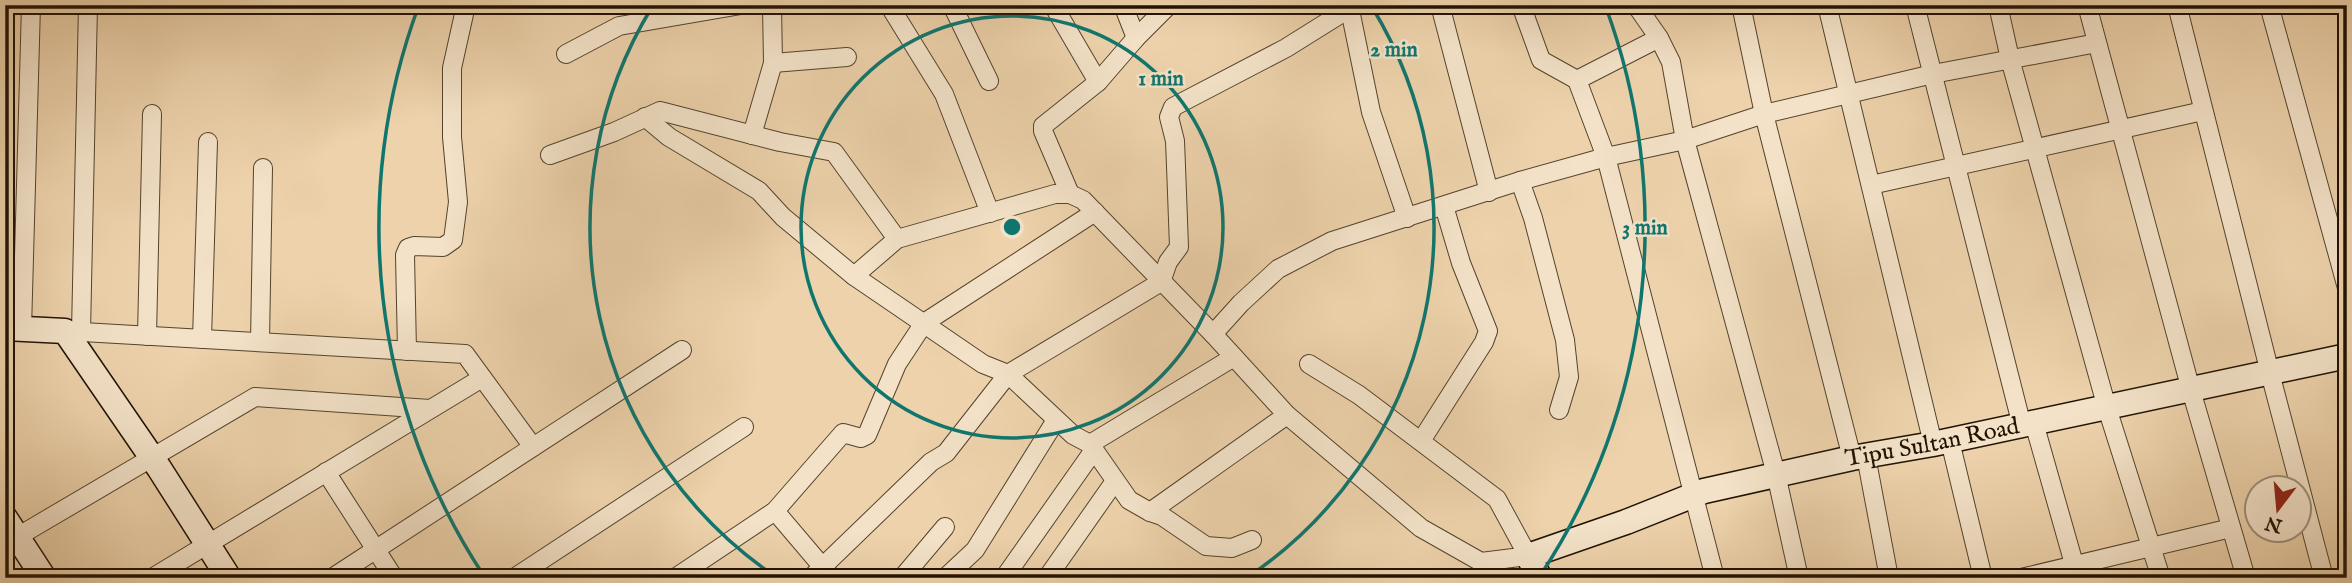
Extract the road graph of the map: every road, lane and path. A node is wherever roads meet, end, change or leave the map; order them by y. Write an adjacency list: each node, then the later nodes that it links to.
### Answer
1 (31, 5): 60 (street)
2 (88, 5): 61 (street)
3 (466, 5): 66 (street)
4 (741, 5): 25 (street)
5 (772, 5): 28 (street)
6 (889, 5): 53 (street)
7 (952, 5): 31 (street)
8 (1053, 5): 32 (street)
9 (1123, 5): 22 (street)
10 (1169, 5): 22 (street)
11 (1440, 5): 49 (street)
12 (1521, 5): 30 (street)
13 (1636, 5): 23 (street)
14 (1741, 5): 36 (street)
15 (1827, 5): 33 (street)
16 (1915, 5): 29 (street)
17 (1998, 5): 27 (street)
18 (2087, 5): 24 (street)
19 (2177, 5): 34 (street)
20 (2269, 5): 58 (street)
21 (1349, 6): 54 (street); 57 (street)
22 (1136, 38): 32 (street)
23 (1659, 38): 30 (street); 40 (street)
24 (2097, 43): 27 (street); 38 (street)
25 (566, 54)
26 (846, 57): 28 (street)
27 (2010, 59): 29 (street); 42 (street)
28 (773, 64): 39 (street)
29 (1933, 74): 33 (street); 45 (street)
30 (1577, 80): 44 (street)
31 (989, 81)
32 (1098, 82): 50 (street)
33 (1849, 94): 36 (street); 48 (street)
34 (2203, 111): 38 (street); 71 (street)
35 (152, 114): 63 (street)
36 (1765, 114): 40 (street); 87 (street)
37 (645, 117): 39 (street); 43 (street); 56 (street)
38 (2120, 129): 42 (street); 74 (street)
39 (752, 135): 55 (street)
40 (1685, 139): 44 (street); 89 (street)
41 (208, 142): 64 (street)
42 (2035, 148): 45 (street); 76 (street)
43 (550, 155)
44 (1606, 157): 47 (street); 91 (street)
45 (1956, 166): 48 (street); 80 (street)
46 (263, 168): 65 (street)
47 (1520, 181): 49 (street); 77 (street)
48 (1871, 186): 83 (street)
49 (1489, 192): 51 (street)
50 (1070, 194): 52 (street); 53 (street)
51 (1444, 206): 54 (street); 82 (street)
52 (1095, 212): 57 (street); 59 (street)
53 (990, 214): 55 (street)
54 (1407, 218): 62 (street)
55 (897, 239): 56 (street)
56 (854, 276): 59 (street)
57 (1161, 282): 62 (street); 72 (street)
58 (2347, 288)
59 (924, 323): 72 (street); 92 (street)
60 (14, 329): 61 (main road)
61 (73, 331): 63 (street); 86 (main road)
62 (1213, 334): 69 (street)
63 (146, 336): 64 (street)
64 (202, 339): 65 (street)
65 (260, 342): 66 (street)
66 (407, 351): 73 (street)
67 (681, 351): 84 (street)
68 (2347, 356): 71 (main road, Tipu Sultan Road)
69 (1234, 357): 78 (street); 85 (street)
70 (1309, 364): 82 (street)
71 (2270, 373): 74 (main road, Tipu Sultan Road); 124 (street)
72 (1009, 374): 79 (street); 104 (street)
73 (482, 378): 75 (street); 84 (street)
74 (2190, 390): 76 (main road, Tipu Sultan Road); 96 (street)
75 (430, 408): 86 (street); 88 (street)
76 (2108, 408): 80 (main road, Tipu Sultan Road); 99 (street)
77 (1559, 410)
78 (1287, 415): 93 (street); 102 (street)
79 (1056, 420): 85 (street); 113 (street)
80 (2028, 425): 83 (main road, Tipu Sultan Road); 103 (street)
81 (744, 428): 110 (street)
82 (1421, 441): 101 (street)
83 (1942, 443): 87 (main road, Tipu Sultan Road); 120 (street)
84 (533, 447): 100 (street)
85 (1092, 447): 90 (street); 114 (street)
86 (152, 457): 95 (street); 98 (main road)
87 (1859, 457): 89 (main road, Tipu Sultan Road); 119 (street)
88 (326, 472): 98 (street); 100 (street)
89 (1776, 474): 91 (main road, Tipu Sultan Road); 118 (street)
90 (1115, 481): 93 (street); 115 (street)
91 (1694, 495): 101 (main road, Tipu Sultan Road); 117 (street)
92 (775, 511): 104 (street); 111 (street)
93 (1150, 512): 97 (street)
94 (945, 527): 112 (street)
95 (11, 528): 105 (main road)
96 (2231, 528): 99 (street); 123 (street)
97 (1252, 540)
98 (208, 544): 106 (street); 107 (main road)
99 (2152, 547): 103 (street); 122 (street)
100 (375, 549): 108 (street); 109 (street)
101 (1528, 556): 102 (street); 116 (main road)
102 (1484, 570)
103 (2075, 572): 121 (street)
104 (822, 575)
105 (44, 578)
106 (152, 578)
107 (229, 578)
108 (332, 578)
109 (394, 578)
110 (514, 578)
111 (675, 578)
112 (902, 578)
113 (945, 578)
114 (1004, 578)
115 (1047, 578)
116 (1540, 578)
117 (1715, 578)
118 (1799, 578)
119 (1889, 578)
120 (1983, 578)
121 (2021, 578)
122 (2161, 578)
123 (2246, 578)
124 (2324, 578)

